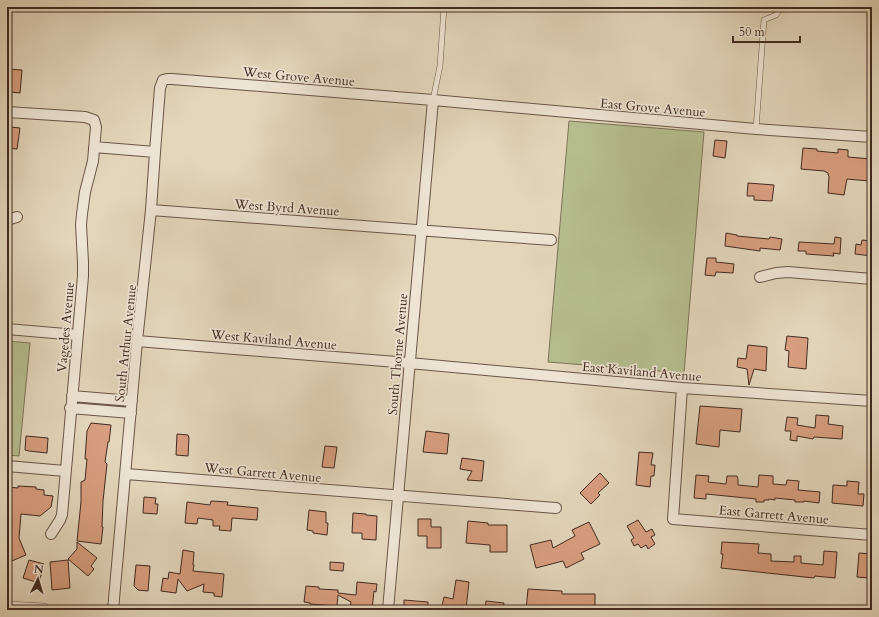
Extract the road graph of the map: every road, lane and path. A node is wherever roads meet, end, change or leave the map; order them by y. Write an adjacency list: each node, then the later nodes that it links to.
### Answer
1 (444, 7): 4 (lane)
2 (782, 7): 6 (lane)
3 (163, 80): 4 (street, West Grove Avenue); 9 (street, South Arthur Avenue)
4 (432, 100): 6 (street, East Grove Avenue); 11 (street, South Thorne Avenue)
5 (7, 112): 8 (street, Vagedes Avenue)
6 (756, 129): 7 (street, East Grove Avenue)
7 (872, 137)
8 (94, 147): 9 (street); 16 (street, Vagedes Avenue)
9 (155, 152): 10 (street, South Arthur Avenue)
10 (152, 210): 11 (street, West Byrd Avenue); 17 (street, South Arthur Avenue)
11 (421, 230): 12 (street, West Byrd Avenue); 18 (street, South Thorne Avenue)
12 (551, 240)
13 (760, 277): 14 (street)
14 (872, 279)
15 (7, 329): 16 (street)
16 (78, 335): 20 (street, Vagedes Avenue)
17 (137, 341): 18 (street, West Kaviland Avenue); 22 (street, South Arthur Avenue)
18 (410, 363): 19 (street, East Kaviland Avenue); 28 (street, South Thorne Avenue)
19 (682, 388): 21 (street, East Kaviland Avenue); 31 (street, East Garrett Avenue)
20 (72, 396): 22 (street); 23 (street, Vagedes Avenue)
21 (872, 400)
22 (132, 401): 24 (street, South Arthur Avenue)
23 (70, 408): 24 (street); 26 (street, Vagedes Avenue)
24 (131, 413): 27 (street, South Arthur Avenue)
25 (7, 466): 26 (street)
26 (65, 471): 30 (street, Vagedes Avenue)
27 (126, 474): 28 (street, West Garrett Avenue); 34 (street, South Arthur Avenue)
28 (398, 496): 29 (street); 35 (street, South Thorne Avenue)
29 (556, 508)
30 (51, 534)
31 (872, 535)
32 (7, 608): 33 (street)
33 (44, 610)
34 (114, 610)
35 (388, 610)

